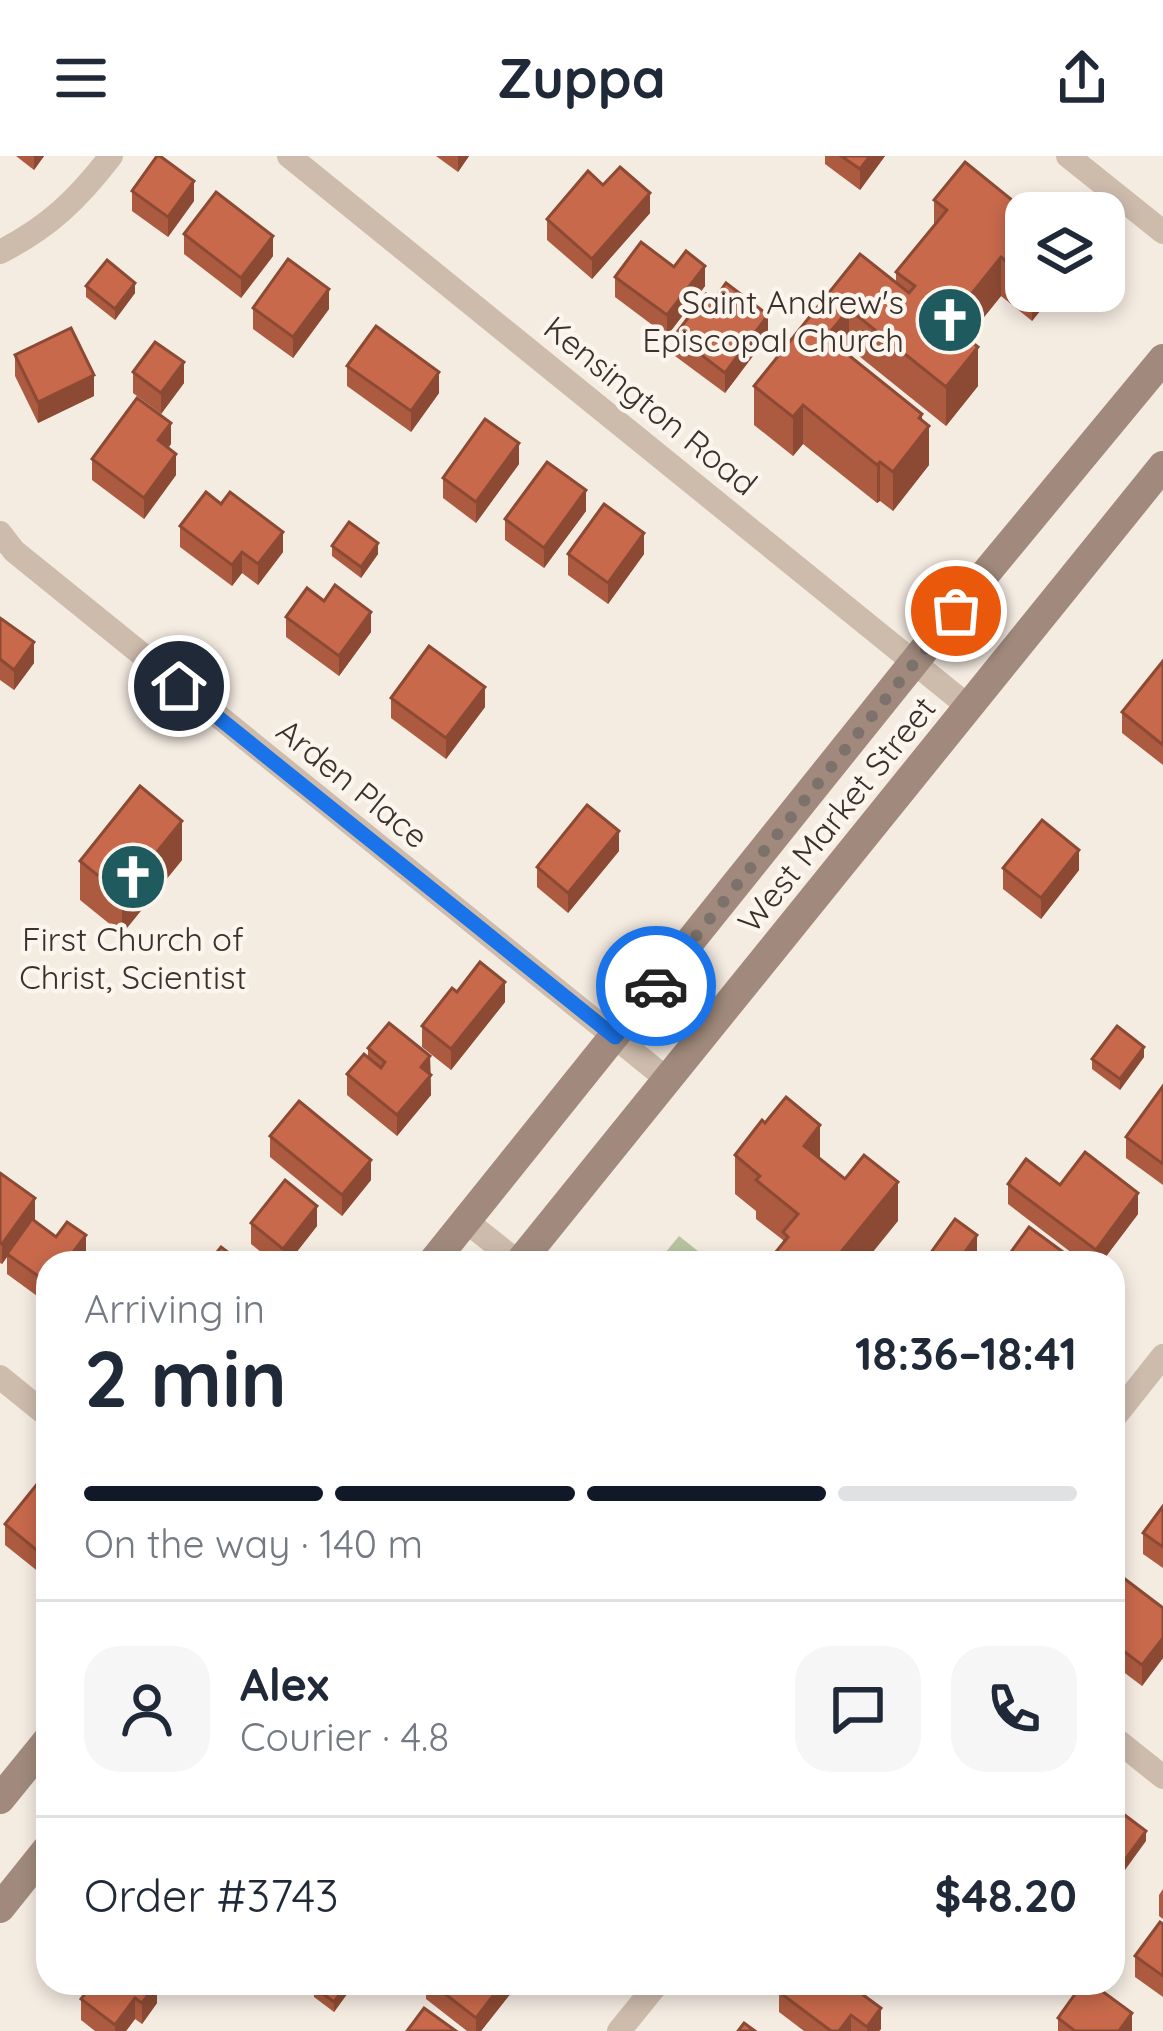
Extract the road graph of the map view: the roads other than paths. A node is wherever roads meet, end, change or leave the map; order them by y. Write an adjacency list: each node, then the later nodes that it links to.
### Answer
1 (111, 156): 5 (street)
2 (289, 156): 9 (street, Kensington Road)
3 (1069, 156): 4 (street)
4 (1163, 232)
5 (0, 252)
6 (1163, 358): 9 (main road, West Market Street)
7 (1163, 466): 10 (main road, West Market Street)
8 (0, 533): 11 (street, Arden Place)
9 (915, 663): 10 (street, Kensington Road); 11 (main road, West Market Street)
10 (969, 707): 12 (main road, West Market Street)
11 (615, 1037): 12 (street, Arden Place); 13 (main road, West Market Street)
12 (668, 1081): 16 (main road, West Market Street)
13 (466, 1221): 14 (main road, West Market Street); 15 (street)
14 (442, 1251)
15 (504, 1251)
16 (529, 1251)
17 (1163, 1356): 19 (street)
18 (0, 1377): 20 (street)
19 (1125, 1404)
20 (36, 1406)
21 (1125, 1747): 23 (street)
22 (36, 1755): 24 (main road)
23 (1163, 1778)
24 (0, 1799)
25 (36, 1863): 26 (main road)
26 (0, 1908)
27 (648, 1995): 28 (street)
28 (619, 2031)

